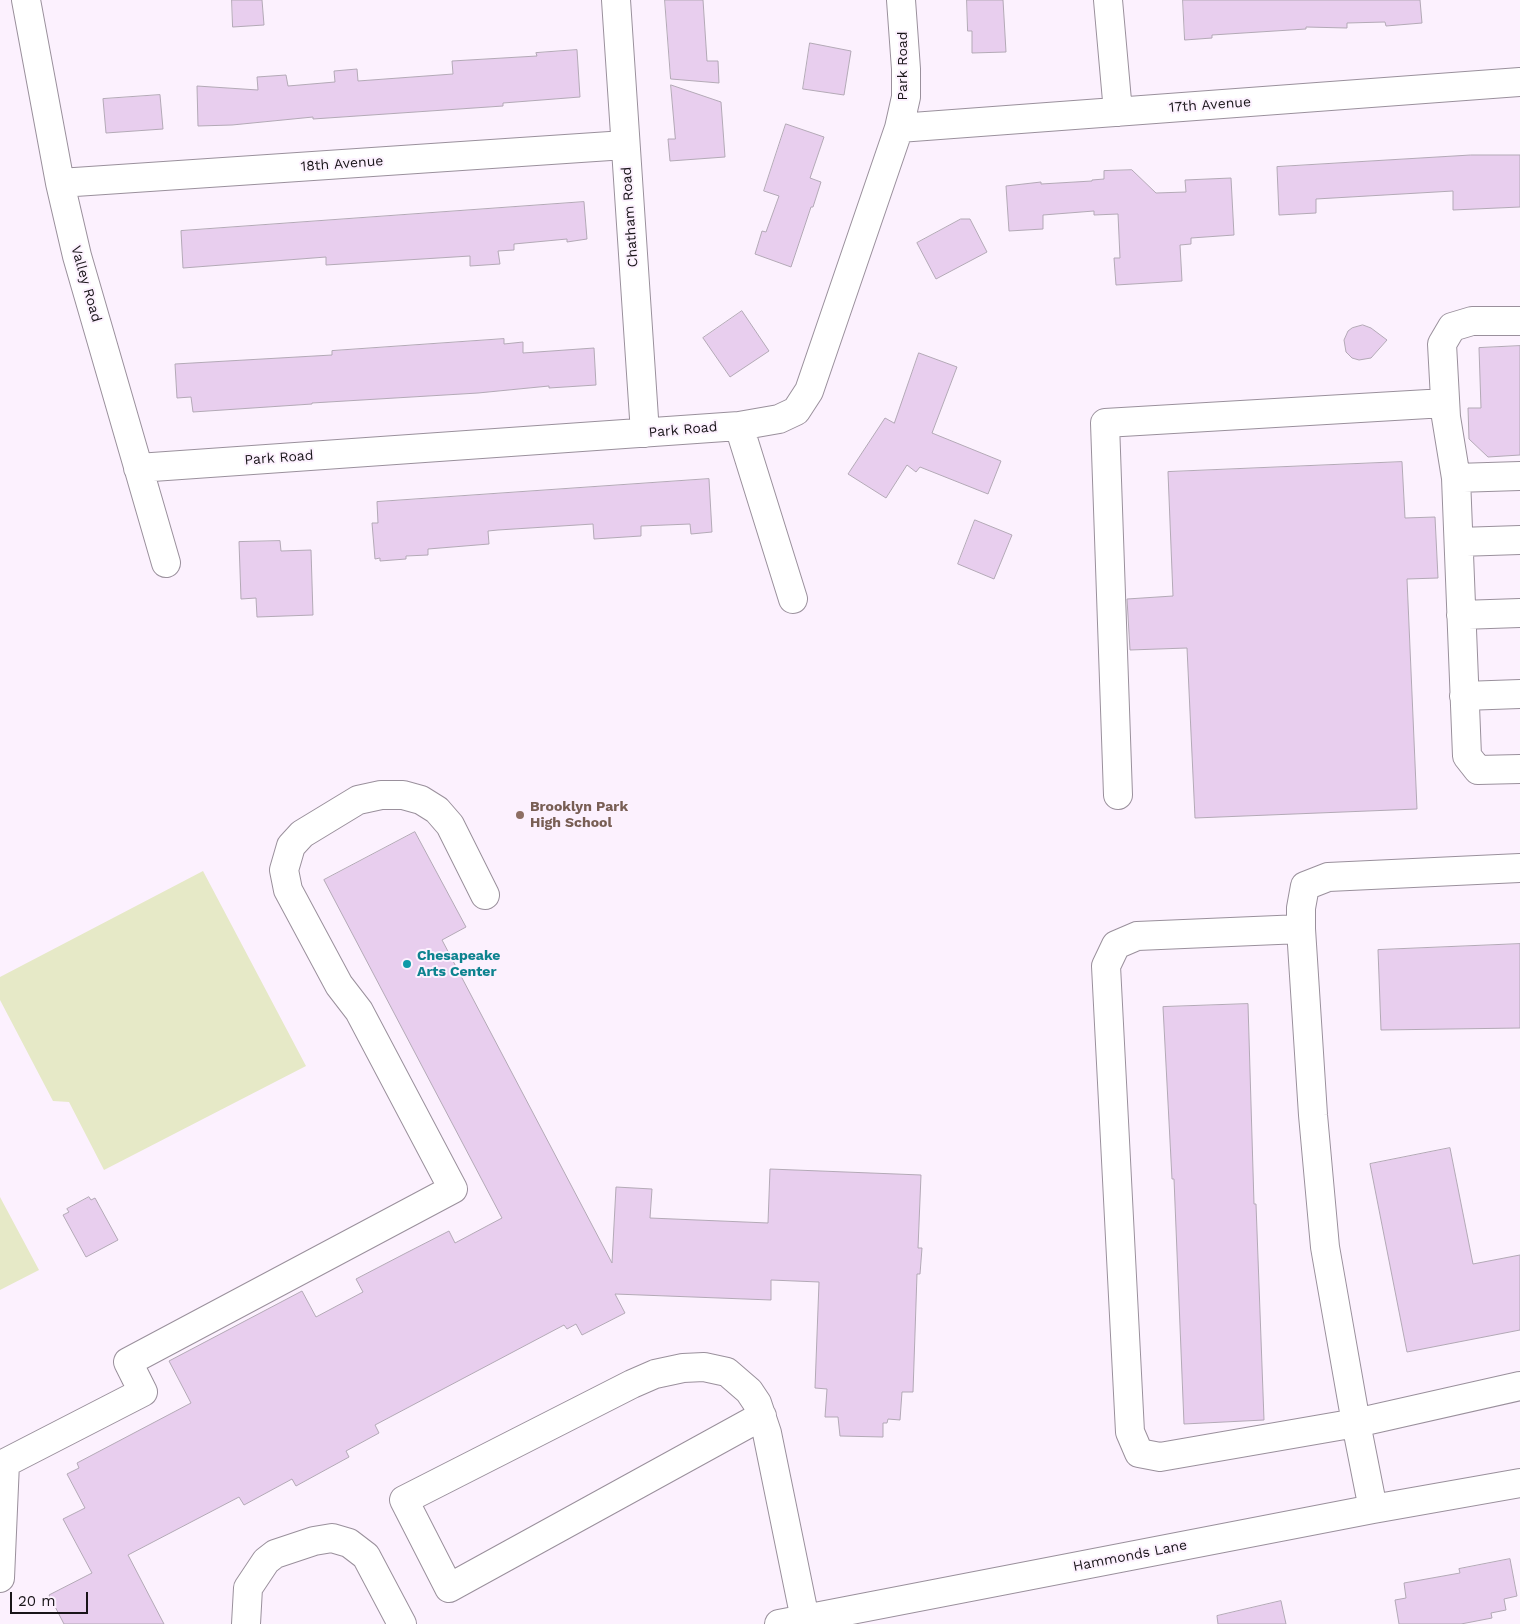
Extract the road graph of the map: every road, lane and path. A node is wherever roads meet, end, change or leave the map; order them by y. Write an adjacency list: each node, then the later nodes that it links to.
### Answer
1 (26, 0): 9 (street, Valley Road)
2 (616, 0): 8 (street, Chatham Road)
3 (901, 0): 7 (street, Park Road)
4 (1108, 0): 6 (street)
5 (1520, 82): 6 (street, 17th Avenue)
6 (1118, 112): 7 (street, 17th Avenue)
7 (900, 128): 12 (street, Park Road)
8 (625, 145): 9 (street, 18th Avenue); 13 (street, Chatham Road)
9 (60, 183): 14 (street, Valley Road)
10 (1520, 321): 11 (street)
11 (1445, 403): 16 (street); 26 (street)
12 (739, 426): 13 (street, Park Road); 20 (street)
13 (645, 433): 14 (street, Park Road)
14 (138, 468): 19 (street, Valley Road)
15 (1520, 476): 16 (street)
16 (1456, 478): 18 (street)
17 (1520, 540): 18 (street)
18 (1459, 542): 22 (street)
19 (166, 563)
20 (793, 599)
21 (1520, 613): 22 (street)
22 (1461, 615): 24 (street)
23 (1520, 694): 24 (street)
24 (1464, 696): 25 (street)
25 (1520, 769)
26 (1118, 795)
27 (1520, 868): 29 (street)
28 (484, 895): 37 (street)
29 (1301, 928): 32 (street); 32 (street)
30 (1520, 1386): 32 (street)
31 (762, 1416): 31 (street); 38 (street)
32 (1356, 1423): 36 (street)
33 (1520, 1477): 35 (street, Hammonds Lane)
34 (1520, 1483): 35 (street, Hammonds Lane)
35 (1482, 1489): 36 (street, Hammonds Lane)
36 (1373, 1509): 38 (street, Hammonds Lane)
37 (0, 1578)
38 (806, 1622): 41 (street, Hammonds Lane)
39 (246, 1624): 40 (street)
40 (402, 1624)
41 (779, 1624)

